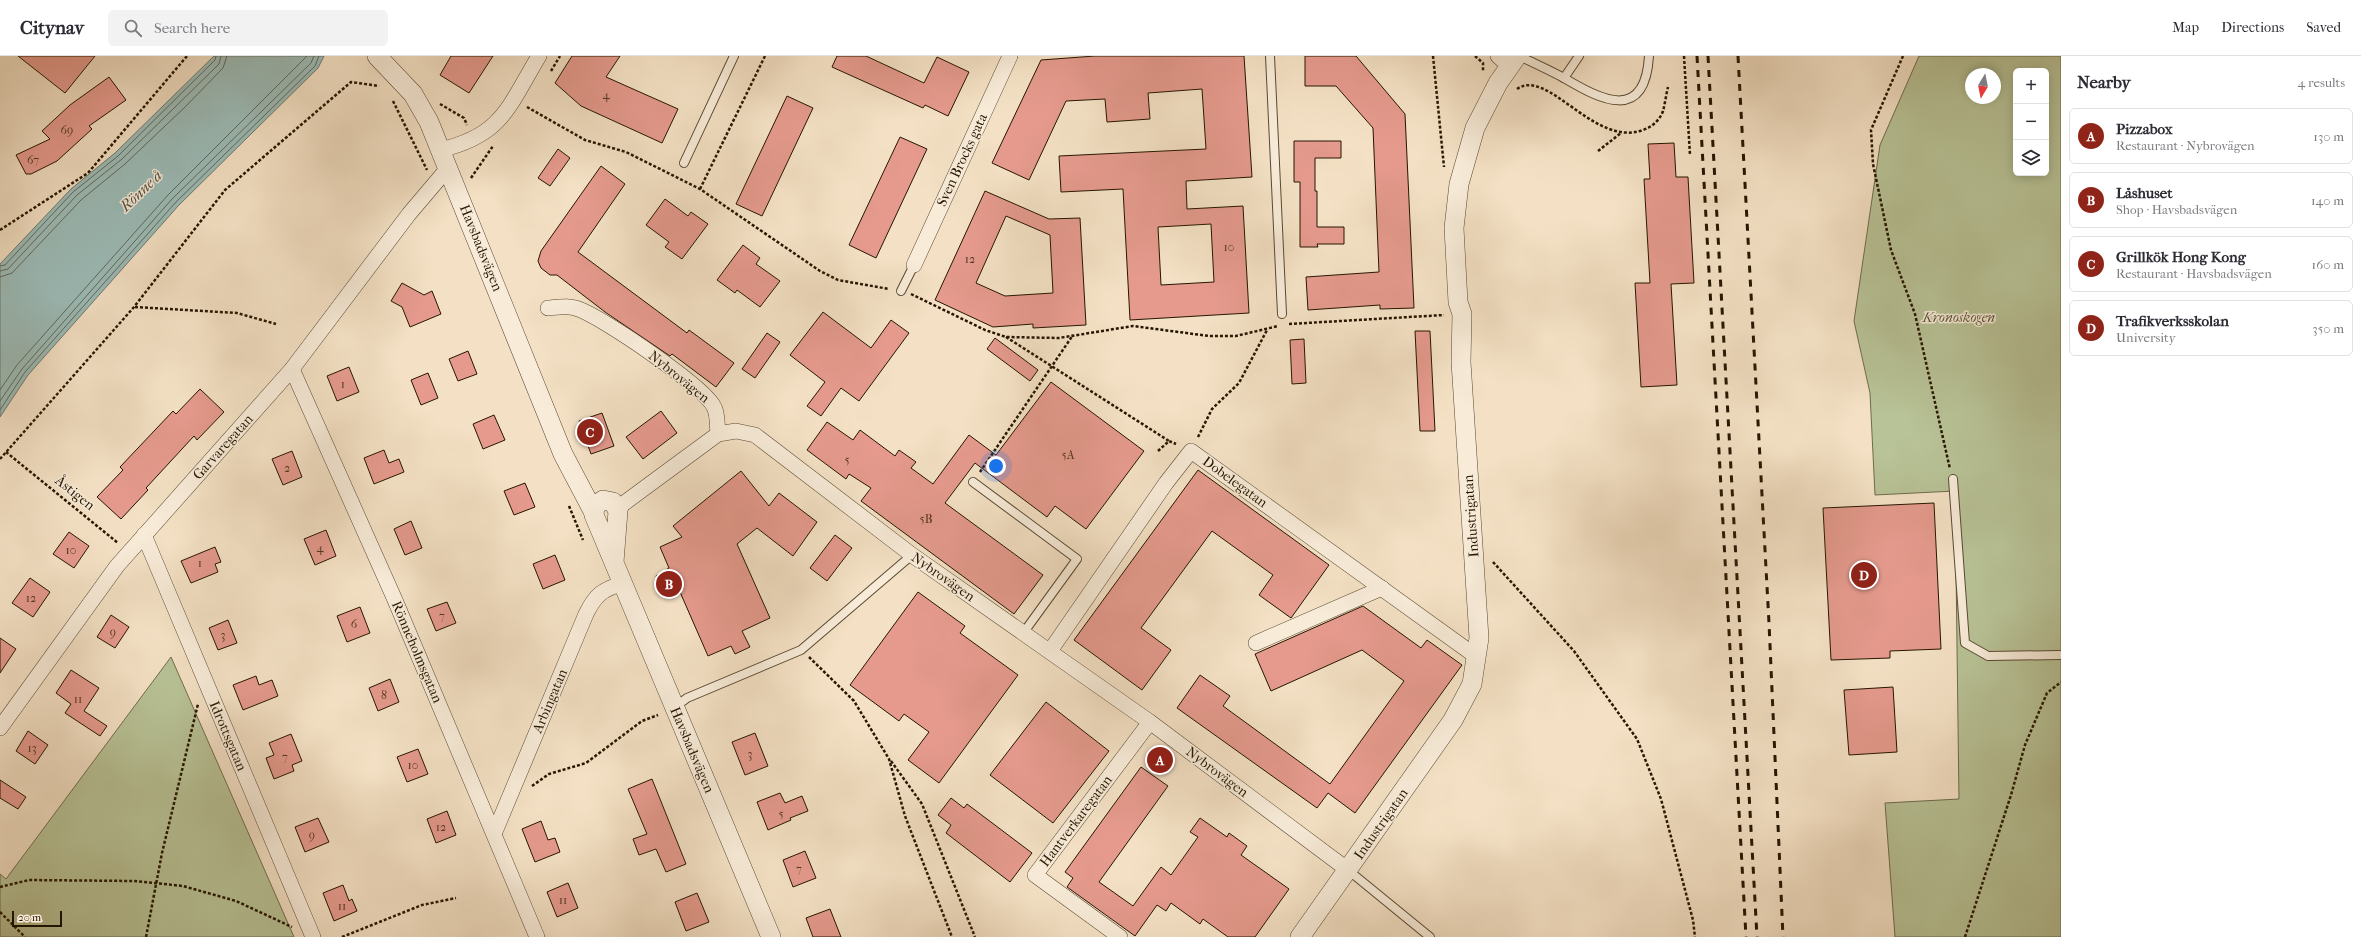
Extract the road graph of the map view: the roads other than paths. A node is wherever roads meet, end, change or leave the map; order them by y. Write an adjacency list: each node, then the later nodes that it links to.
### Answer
1 (377, 56): 10 (street, Havsbadsvägen)
2 (539, 56): 10 (street)
3 (734, 56): 11 (lane)
4 (1010, 56): 13 (street, Sven Brocks gata)
5 (1270, 56): 16 (lane)
6 (1578, 56): 9 (lane)
7 (1649, 56): 9 (lane)
8 (1511, 59): 9 (lane); 33 (street, Industrigatan)
9 (1564, 78)
10 (440, 150): 12 (street, Havsbadsvägen)
11 (684, 163)
12 (448, 168): 17 (street, Garvaregatan); 19 (street, Havsbadsvägen)
13 (914, 264): 14 (lane)
14 (902, 291)
15 (548, 308): 18 (street, Nybrovägen)
16 (1282, 314)
17 (292, 369): 24 (street, Garvaregatan); 37 (street, Rönneholmsgatan)
18 (718, 434): 22 (street); 25 (street, Nybrovägen)
19 (564, 454): 22 (street, Havsbadsvägen); 23 (street, Havsbadsvägen)
20 (1953, 479): 32 (lane)
21 (973, 482): 29 (lane)
22 (614, 507): 23 (street); 26 (street, Havsbadsvägen)
23 (594, 515): 26 (street, Havsbadsvägen)
24 (144, 535): 36 (street, Garvaregatan); 39 (street, Idrottsgatan)
25 (912, 555): 29 (street, Nybrovägen); 34 (lane)
26 (614, 562): 27 (street, Havsbadsvägen)
27 (623, 583): 34 (street, Havsbadsvägen); 37 (street, Arbingatan)
28 (1382, 588): 30 (street); 31 (street, Dobelegatan); 33 (street, Dobelegatan)
29 (1024, 632): 31 (street, Nybrovägen)
30 (1256, 643)
31 (1050, 651): 35 (street, Nybrovägen)
32 (2061, 655)
33 (1477, 657): 38 (street, Industrigatan)
34 (674, 708): 41 (street, Havsbadsvägen)
35 (1150, 722): 38 (street, Nybrovägen); 42 (street, Hantverkaregatan)
36 (0, 728)
37 (494, 834): 40 (street, Rönneholmsgatan)
38 (1348, 870): 43 (street, Industrigatan); 44 (lane)
39 (313, 937)
40 (537, 937)
41 (771, 937)
42 (1120, 937)
43 (1300, 937)
44 (1430, 937)

